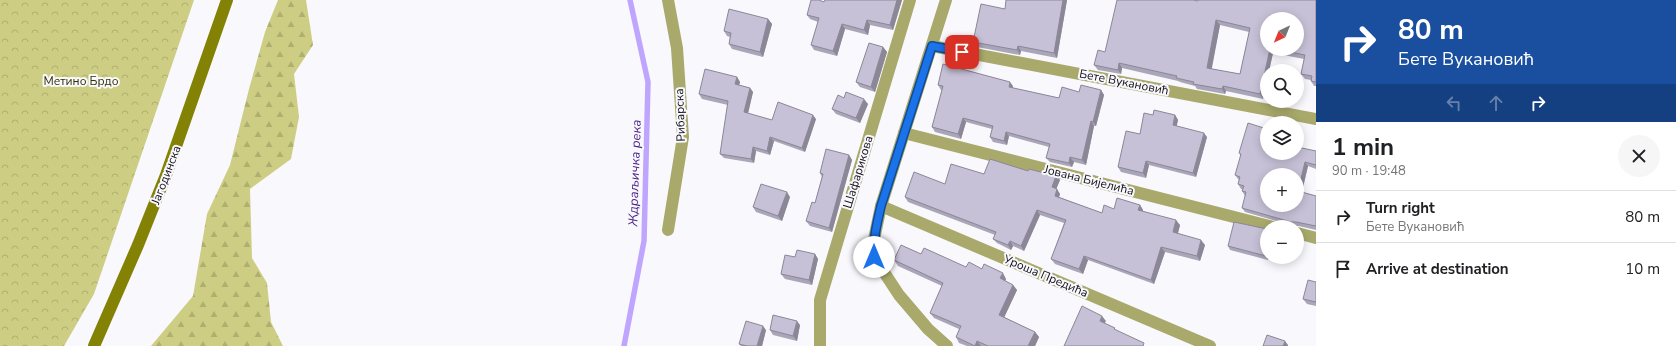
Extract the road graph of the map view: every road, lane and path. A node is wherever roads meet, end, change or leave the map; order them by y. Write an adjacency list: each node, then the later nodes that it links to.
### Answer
1 (227, 0): 13 (main road, Јагодинска)
2 (668, 0): 10 (street, Рибарска)
3 (910, 0): 14 (street, Шафарикова)
4 (946, 0): 5 (street)
5 (932, 46): 6 (street, Бете Вукановић); 7 (street)
6 (1316, 119)
7 (904, 133): 8 (street); 9 (street, Јована Бијелића)
8 (881, 206): 15 (street); 16 (street, Уроша Предића)
9 (1260, 224)
10 (668, 230)
11 (1304, 235): 12 (street)
12 (1316, 238)
13 (94, 346)
14 (820, 346)
15 (947, 346)
16 (1210, 346)

